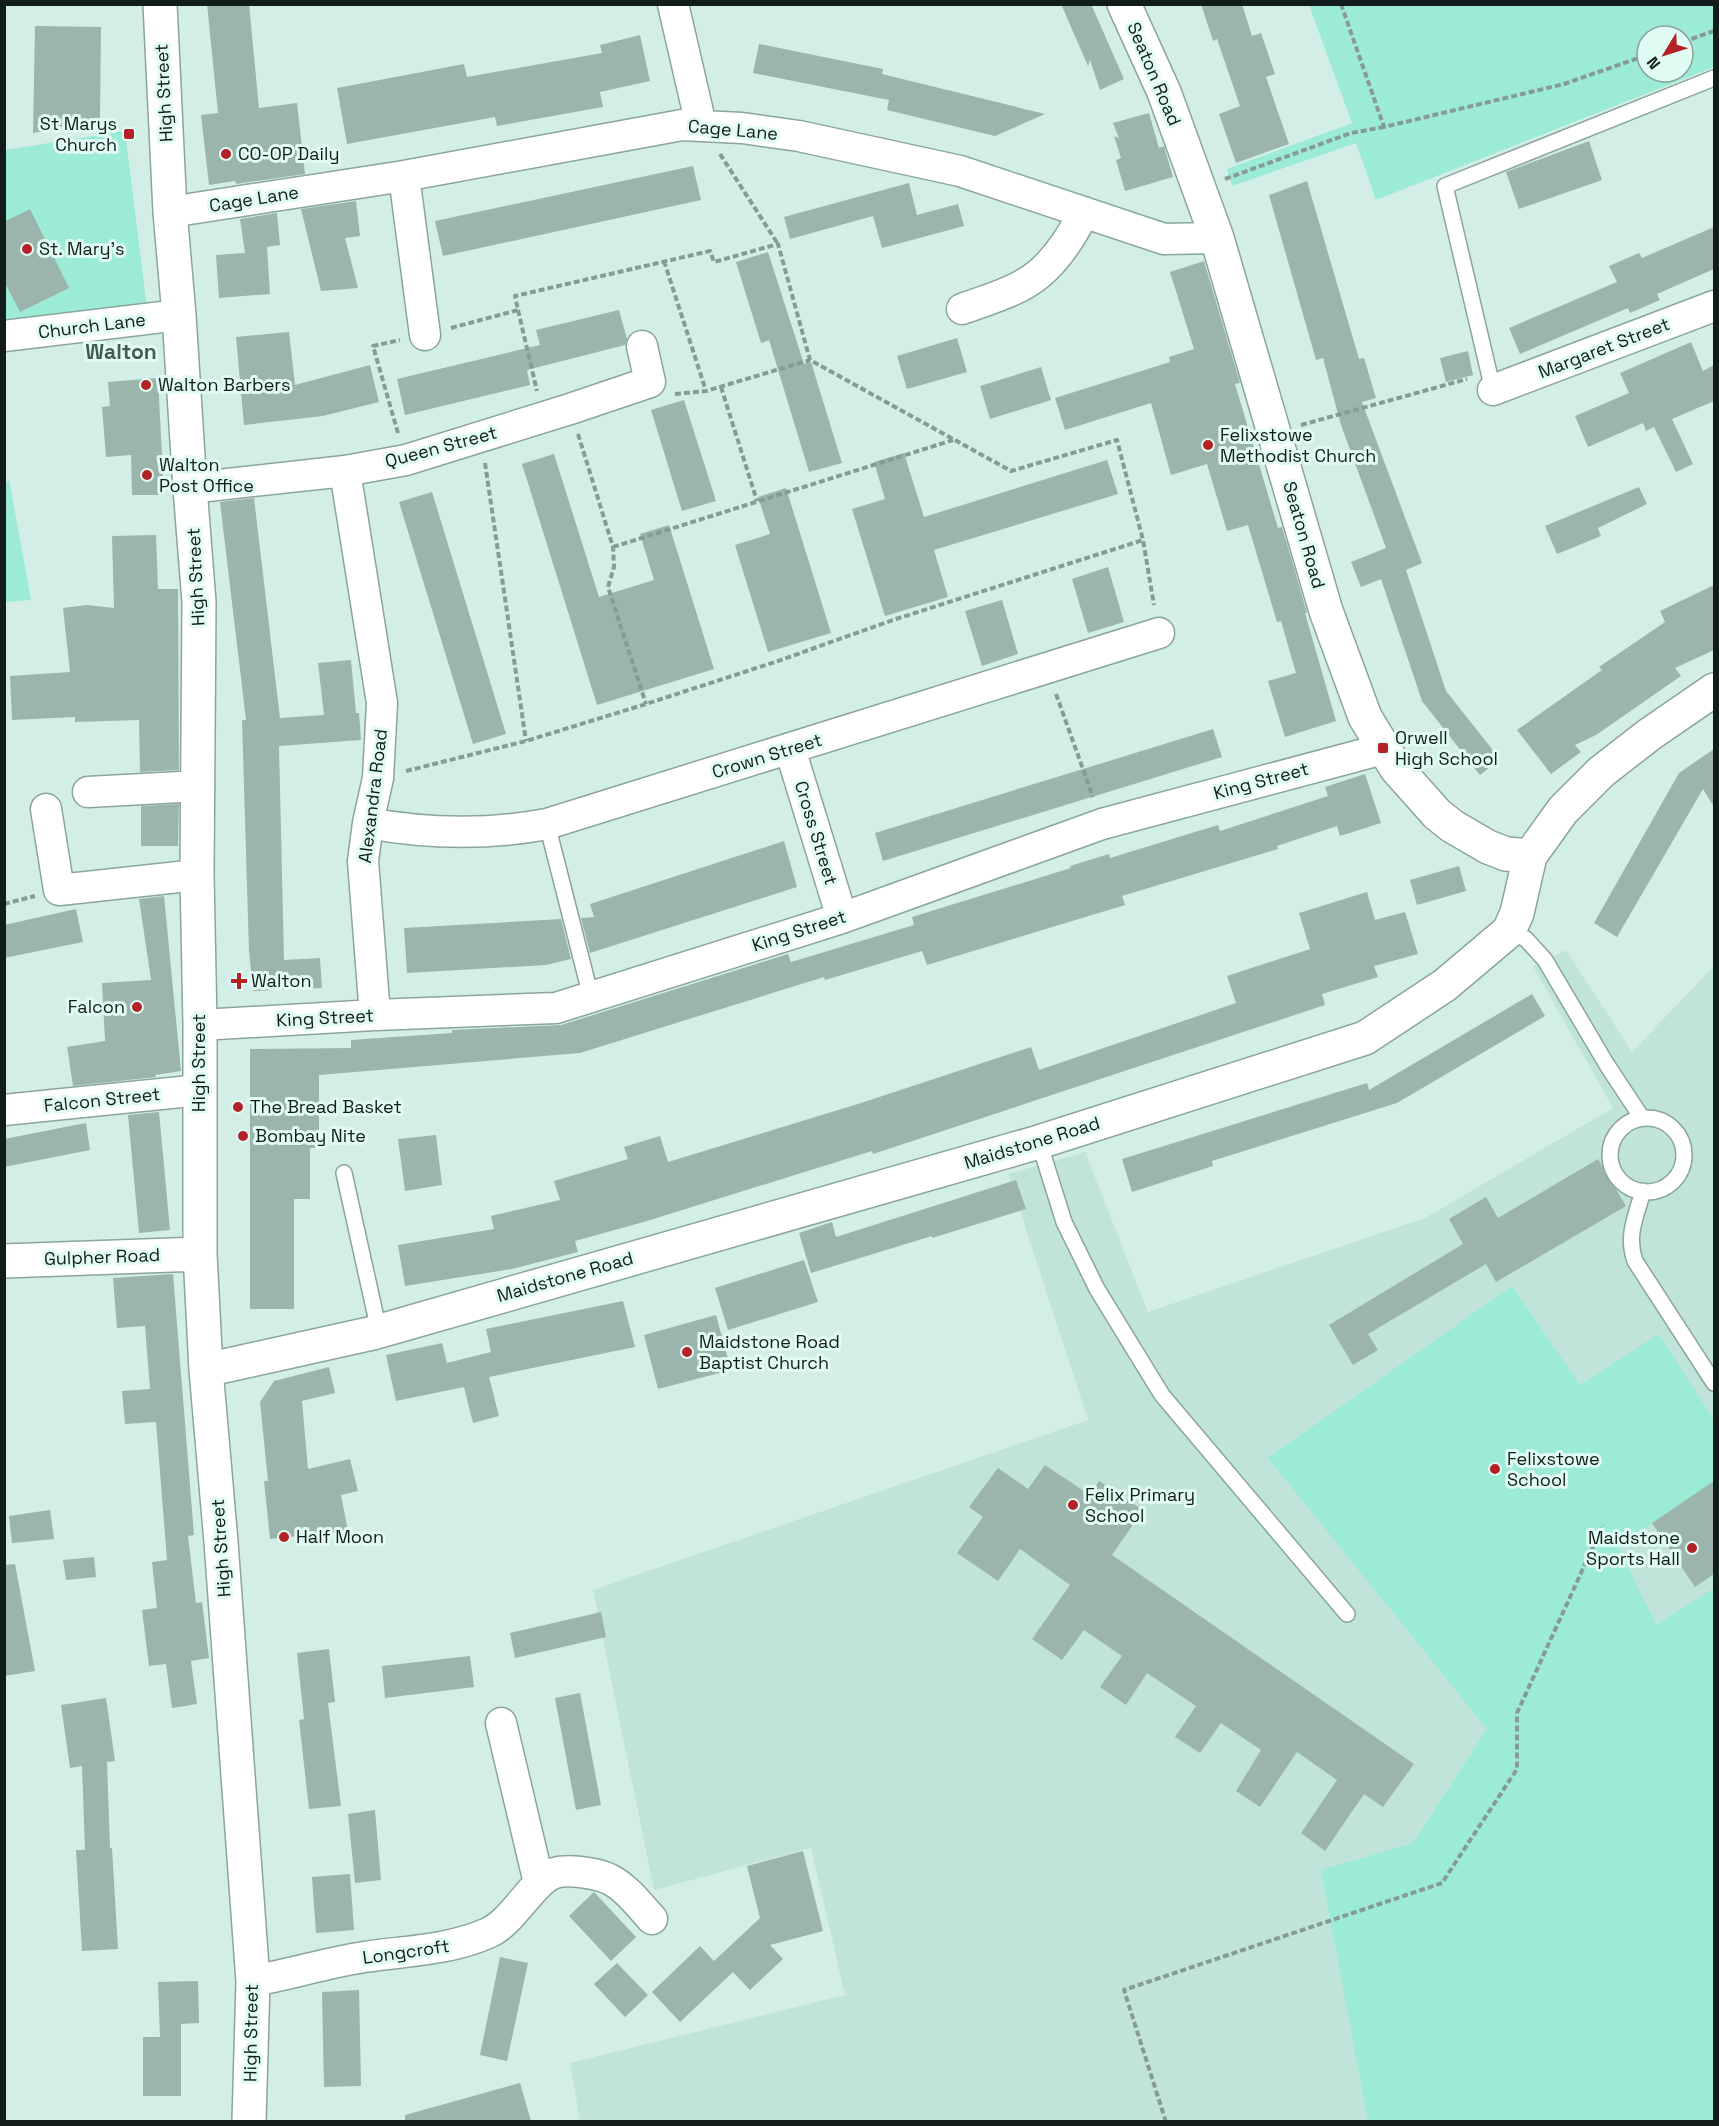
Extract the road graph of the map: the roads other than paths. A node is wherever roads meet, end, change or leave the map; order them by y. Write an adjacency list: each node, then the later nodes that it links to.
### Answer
1 (160, 4): 7 (street, High Street)
2 (673, 4): 5 (street)
3 (1124, 4): 9 (street, Seaton Road)
4 (1714, 78): 16 (lane)
5 (701, 125): 6 (street, Cage Lane); 8 (street, Cage Lane)
6 (404, 176): 7 (street, Cage Lane); 13 (street)
7 (170, 212): 12 (street, High Street)
8 (1084, 212): 9 (street, Cage Lane); 11 (street)
9 (1217, 238): 22 (street, Seaton Road)
10 (1714, 306): 16 (street, Margaret Street)
11 (962, 309)
12 (179, 315): 14 (street, Church Lane); 18 (street, High Street)
13 (424, 335)
14 (4, 336)
15 (642, 346): 17 (street, Queen Street)
16 (1491, 381)
17 (345, 471): 18 (street, Queen Street); 26 (street, Alexandra Road)
18 (190, 488): 23 (street, High Street)
19 (1159, 633): 21 (street, Crown Street)
20 (1714, 690): 28 (street, Maidstone Road)
21 (790, 749): 27 (street, Crown Street); 30 (street, Cross Street)
22 (1383, 749): 28 (street, Seaton Road); 30 (street, King Street)
23 (199, 786): 24 (street); 29 (street, High Street)
24 (88, 792)
25 (46, 809): 29 (street)
26 (368, 823): 27 (street, Crown Street); 33 (street, Alexandra Road)
27 (547, 824): 32 (lane)
28 (1530, 856): 31 (street, Maidstone Road)
29 (197, 875): 34 (street, High Street)
30 (842, 918): 32 (street, King Street)
31 (1509, 931): 37 (lane); 38 (street, Maidstone Road)
32 (591, 997): 33 (street, King Street)
33 (375, 1015): 34 (street, King Street)
34 (200, 1025): 35 (street, High Street)
35 (200, 1090): 36 (street, Falcon Street); 41 (street, High Street)
36 (4, 1110)
37 (1642, 1118): 40 (lane); 40 (lane)
38 (1039, 1142): 43 (street, Maidstone Road); 46 (lane)
39 (344, 1173): 43 (lane)
40 (1643, 1191): 45 (lane)
41 (200, 1254): 42 (street, Gulpher Road); 44 (street, High Street)
42 (4, 1261)
43 (379, 1331): 44 (street, Maidstone Road)
44 (206, 1370): 50 (street, High Street)
45 (1714, 1383)
46 (1347, 1614)
47 (501, 1723): 48 (street)
48 (539, 1883): 49 (street, Longcroft); 50 (street, Longcroft)
49 (652, 1919)
50 (253, 1981): 51 (street, High Street)
51 (249, 2121)

